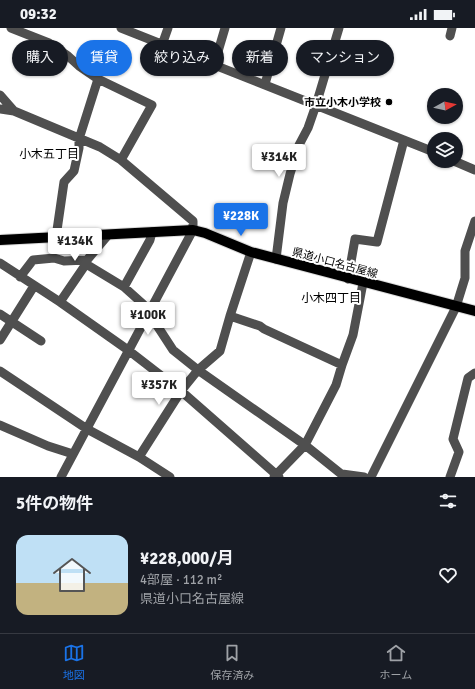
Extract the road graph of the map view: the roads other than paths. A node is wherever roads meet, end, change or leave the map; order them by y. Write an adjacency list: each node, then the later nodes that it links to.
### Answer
1 (10, 28): 11 (street)
2 (121, 28): 7 (street)
3 (168, 28): 8 (street)
4 (225, 28): 9 (street)
5 (281, 28): 12 (street)
6 (339, 28): 14 (street)
7 (150, 40)
8 (164, 40)
9 (222, 40)
10 (224, 70): 12 (street)
11 (98, 79): 17 (street); 20 (street)
12 (265, 84): 14 (street)
13 (0, 95): 16 (street)
14 (316, 105): 18 (street); 30 (street)
15 (0, 109): 16 (street)
16 (14, 111): 17 (street)
17 (79, 139): 20 (street); 27 (street)
18 (404, 140): 19 (street); 34 (street)
19 (427, 149)
20 (121, 160): 24 (street)
21 (463, 165): 22 (street)
22 (475, 170)
23 (475, 221): 39 (street)
24 (193, 230): 25 (main road, 県道小口名古屋線); 29 (main road, 県道小口名古屋線); 40 (street)
25 (152, 232): 26 (main road, 県道小口名古屋線); 37 (street)
26 (108, 235): 27 (main road, 県道小口名古屋線); 31 (street)
27 (56, 237): 28 (main road, 県道小口名古屋線)
28 (0, 240)
29 (251, 252): 30 (main road, 県道小口名古屋線); 43 (street)
30 (276, 259): 34 (main road, 県道小口名古屋線)
31 (87, 262): 33 (street); 37 (street); 38 (street)
32 (0, 263): 33 (street)
33 (20, 277): 36 (street)
34 (348, 278): 35 (main road, 県道小口名古屋線)
35 (363, 283): 39 (main road, 県道小口名古屋線); 48 (street)
36 (34, 286): 38 (street); 44 (street)
37 (124, 287): 40 (street)
38 (60, 302): 47 (street)
39 (456, 307): 41 (main road, 県道小口名古屋線); 63 (street)
40 (149, 311): 47 (street); 49 (street)
41 (475, 311)
42 (0, 314): 44 (street)
43 (230, 316): 48 (street); 49 (street)
44 (11, 322): 45 (street); 46 (street)
45 (0, 340)
46 (41, 341)
47 (128, 350): 52 (street); 54 (street)
48 (342, 365): 55 (street)
49 (198, 370): 52 (street); 55 (street)
50 (0, 371): 54 (street)
51 (475, 372): 64 (street)
52 (181, 391): 57 (street); 58 (street)
53 (0, 425): 56 (street)
54 (87, 429): 56 (street); 57 (street)
55 (305, 445): 58 (street); 59 (street)
56 (73, 454): 60 (street)
57 (139, 457): 61 (street)
58 (276, 476)
59 (343, 476): 62 (street)
60 (60, 477)
61 (170, 477)
62 (364, 477)
63 (371, 477)
64 (450, 477)

